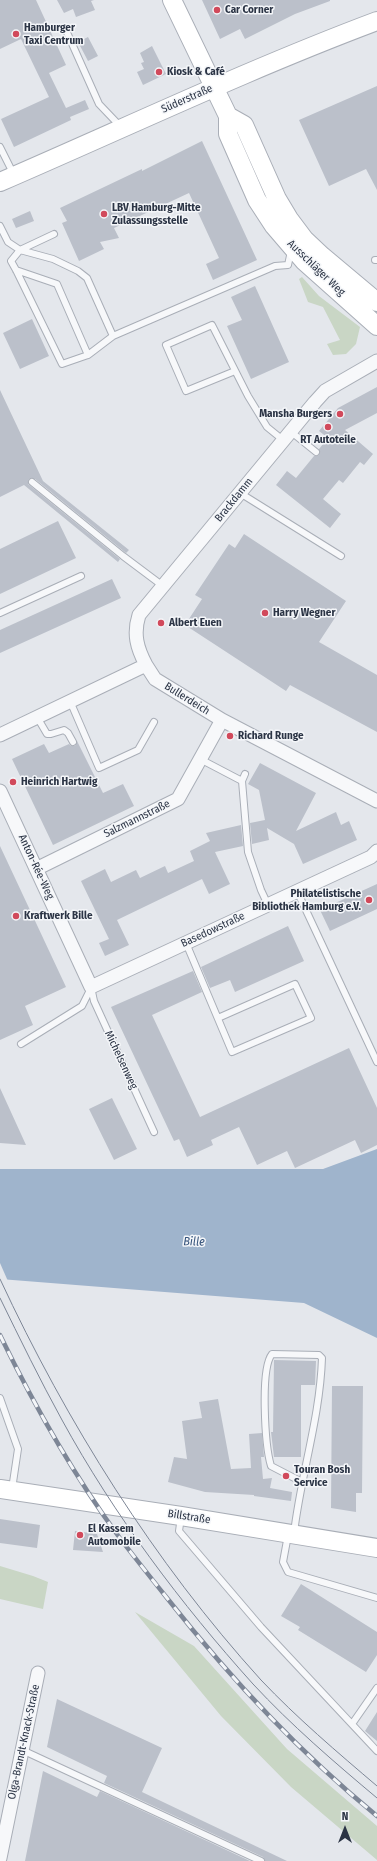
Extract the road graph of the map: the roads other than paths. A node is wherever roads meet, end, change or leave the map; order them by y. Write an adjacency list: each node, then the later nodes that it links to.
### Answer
1 (172, 0): 4 (main road, Ausschläger Weg)
2 (377, 21): 4 (main road, Süderstraße)
3 (65, 28): 6 (lane)
4 (214, 87): 5 (main road, Ausschläger Weg); 6 (main road, Süderstraße)
5 (228, 116): 13 (main road, Ausschläger Weg); 16 (main road, Ausschläger Weg)
6 (122, 129): 8 (main road, Süderstraße)
7 (0, 147): 8 (lane)
8 (7, 179)
9 (0, 226): 12 (lane)
10 (54, 234): 14 (lane)
11 (0, 241): 12 (lane)
12 (8, 242): 14 (lane)
13 (292, 248): 17 (main road, Ausschläger Weg); 18 (lane)
14 (20, 250): 15 (lane); 18 (lane)
15 (16, 270): 19 (lane); 19 (lane)
16 (377, 302)
17 (377, 326)
18 (113, 336): 19 (lane)
19 (88, 355)
20 (377, 361): 22 (street, Brackdamm)
21 (235, 372): 21 (lane); 22 (lane)
22 (287, 436): 23 (lane); 25 (street, Brackdamm)
23 (316, 452)
24 (32, 482): 28 (lane)
25 (240, 493): 26 (lane); 28 (street, Brackdamm)
26 (342, 556)
27 (81, 576): 29 (lane)
28 (163, 586): 30 (street, Brackdamm)
29 (0, 613)
30 (146, 665): 31 (street); 33 (street, Bullerdeich)
31 (70, 701): 32 (street); 34 (lane)
32 (37, 717): 35 (street); 36 (lane)
33 (222, 720): 37 (street, Salzmannstraße); 41 (street, Bullerdeich)
34 (154, 722)
35 (0, 735)
36 (73, 742)
37 (200, 759): 39 (lane); 43 (street, Salzmannstraße)
38 (246, 774): 39 (lane)
39 (242, 781): 45 (lane)
40 (0, 791): 43 (street, Anton-Rée-Weg)
41 (377, 801)
42 (377, 851): 44 (street, Basedowstraße)
43 (36, 869): 47 (street, Anton-Rée-Weg)
44 (297, 891): 45 (street, Basedowstraße); 50 (lane)
45 (268, 905): 46 (street, Basedowstraße)
46 (186, 943): 47 (street, Basedowstraße); 48 (lane)
47 (91, 987): 49 (lane); 51 (lane, Michelsenweg)
48 (218, 1018): 48 (lane)
49 (21, 1044)
50 (377, 1062)
51 (154, 1132)
52 (0, 1398): 54 (lane)
53 (302, 1482): 53 (lane); 56 (lane)
54 (6, 1490): 55 (main road, Billstraße)
55 (181, 1516): 56 (main road, Billstraße); 61 (lane)
56 (291, 1534): 57 (main road, Billstraße); 58 (lane)
57 (377, 1548)
58 (377, 1598)
59 (38, 1673): 62 (street, Olga-Brandt-Knack-Straße)
60 (377, 1688): 61 (lane)
61 (352, 1724): 63 (lane)
62 (22, 1750): 64 (street, Olga-Brandt-Knack-Straße); 65 (lane)
63 (377, 1750)
64 (0, 1858)
65 (261, 1861)

